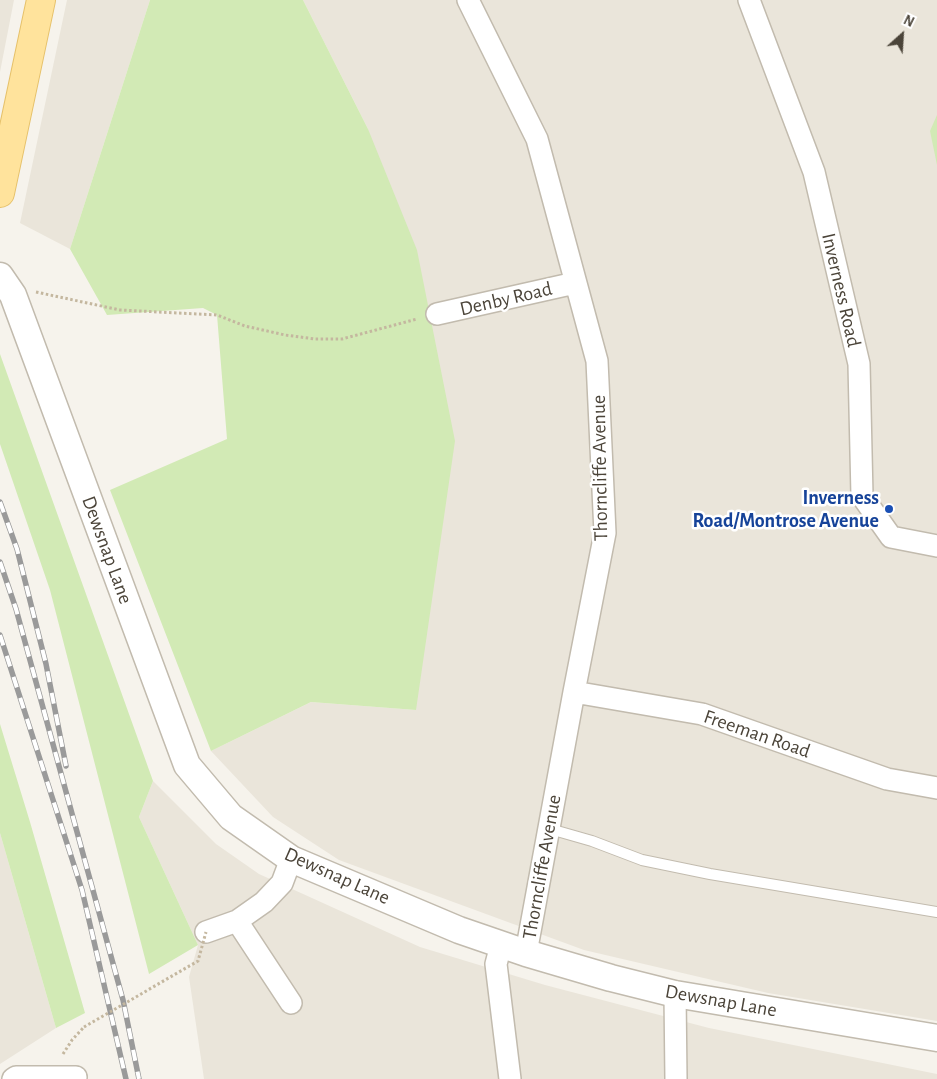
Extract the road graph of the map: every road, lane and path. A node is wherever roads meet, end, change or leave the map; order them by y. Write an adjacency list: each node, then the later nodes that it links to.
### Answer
1 (41, 0): 4 (main road)
2 (468, 0): 5 (street, Thorncliffe Avenue)
3 (749, 0): 8 (street, Inverness Road)
4 (0, 192)
5 (576, 283): 7 (street, Denby Road); 9 (street, Thorncliffe Avenue)
6 (6, 285): 7 (path); 12 (street, Dewsnap Lane)
7 (437, 314)
8 (937, 546)
9 (574, 692): 10 (street, Freeman Road); 11 (street, Thorncliffe Avenue)
10 (937, 788)
11 (550, 829): 13 (lane); 17 (street, Thorncliffe Avenue)
12 (290, 859): 14 (street); 16 (street, Dewsnap Lane)
13 (937, 912)
14 (237, 921): 15 (street); 19 (street)
15 (206, 932): 21 (path, bridge)
16 (501, 945): 17 (street, Dewsnap Lane); 24 (street)
17 (526, 953): 18 (street, Dewsnap Lane)
18 (675, 994): 20 (street, Dewsnap Lane); 25 (street)
19 (291, 1003)
20 (937, 1038)
21 (72, 1040)
22 (76, 1077): 23 (street)
23 (13, 1079)
24 (510, 1079)
25 (676, 1079)

